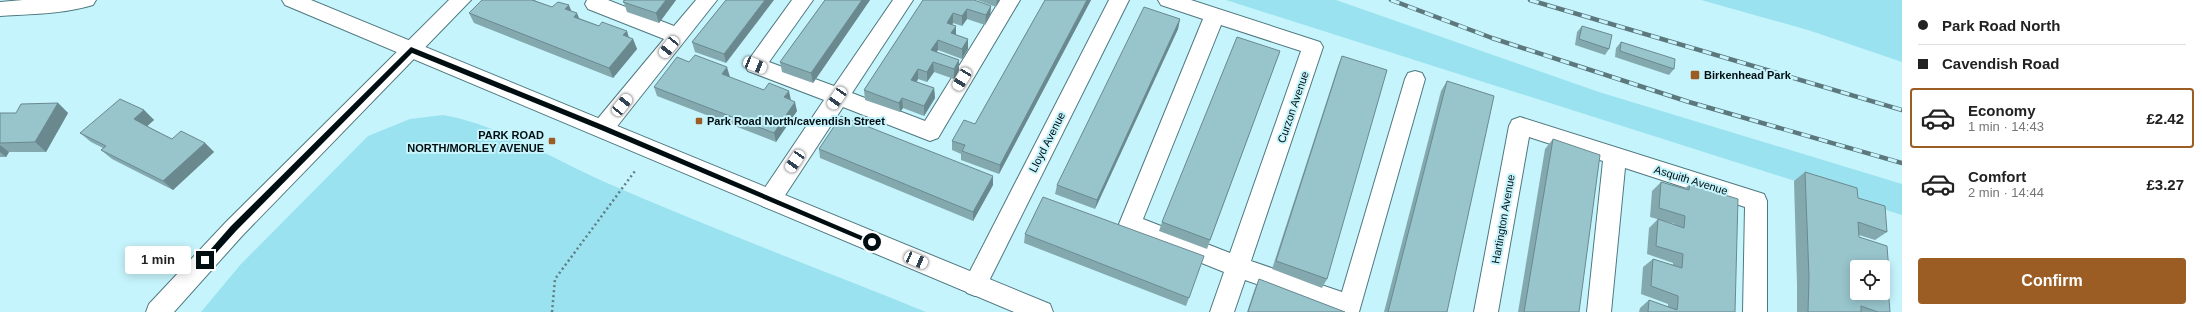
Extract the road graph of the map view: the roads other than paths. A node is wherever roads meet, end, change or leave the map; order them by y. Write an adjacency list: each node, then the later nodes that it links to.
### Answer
1 (86, 0): 11 (street)
2 (292, 0): 14 (street)
3 (461, 0): 14 (street)
4 (598, 0): 13 (street)
5 (707, 0): 13 (street)
6 (803, 0): 16 (street)
7 (903, 0): 16 (street)
8 (1010, 0): 16 (street)
9 (1119, 0): 22 (street, Lloyd Avenue)
10 (1168, 0): 12 (street, Curzon Avenue)
11 (0, 9)
12 (1215, 15): 21 (street, Curzon Avenue); 21 (street)
13 (678, 36): 18 (street)
14 (411, 50): 18 (street); 23 (street)
15 (1414, 79): 21 (street)
16 (837, 98): 20 (street)
17 (1520, 126): 19 (street, Asquith Avenue); 26 (street, Hartington Avenue)
18 (603, 128): 20 (street)
19 (1615, 156): 27 (street); 28 (street, Asquith Avenue)
20 (770, 199): 22 (street)
21 (1238, 267): 25 (street, Curzon Avenue)
22 (975, 285): 24 (street)
23 (158, 312)
24 (1041, 312)
25 (1222, 312)
26 (1486, 312)
27 (1599, 312)
28 (1755, 312)

